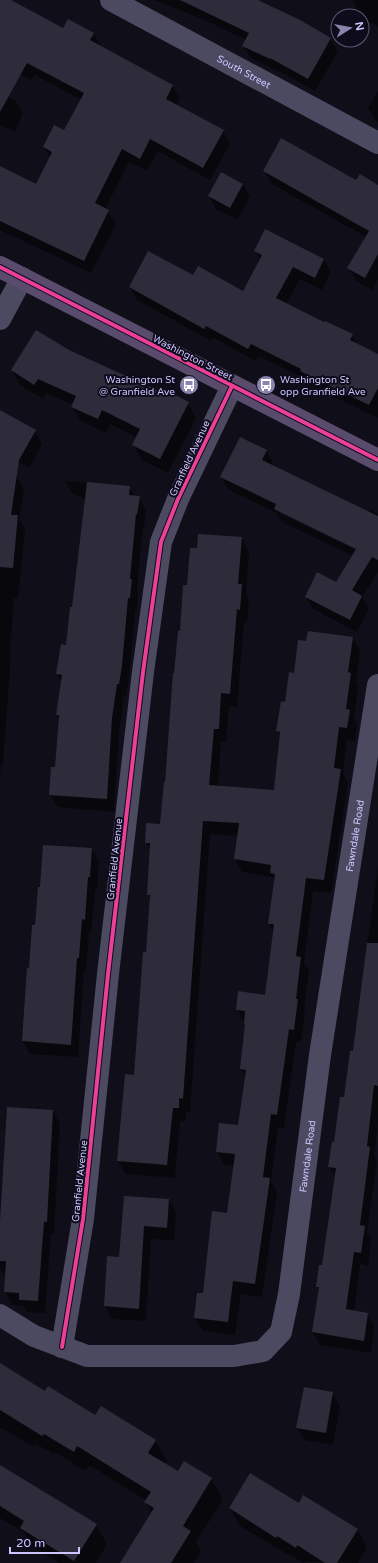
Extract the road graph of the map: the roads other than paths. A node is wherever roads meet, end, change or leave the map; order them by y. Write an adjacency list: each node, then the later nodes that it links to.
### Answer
1 (111, 0): 2 (street, South Street)
2 (378, 143)
3 (0, 267): 4 (main road, Washington Street)
4 (22, 278): 5 (street); 6 (main road, Washington Street)
5 (0, 319)
6 (232, 386): 7 (main road, Washington Street); 10 (street, Granfield Avenue)
7 (378, 460)
8 (378, 685): 10 (street, Fawndale Road)
9 (0, 1316): 10 (street, Fawndale Road)
10 (62, 1347)

